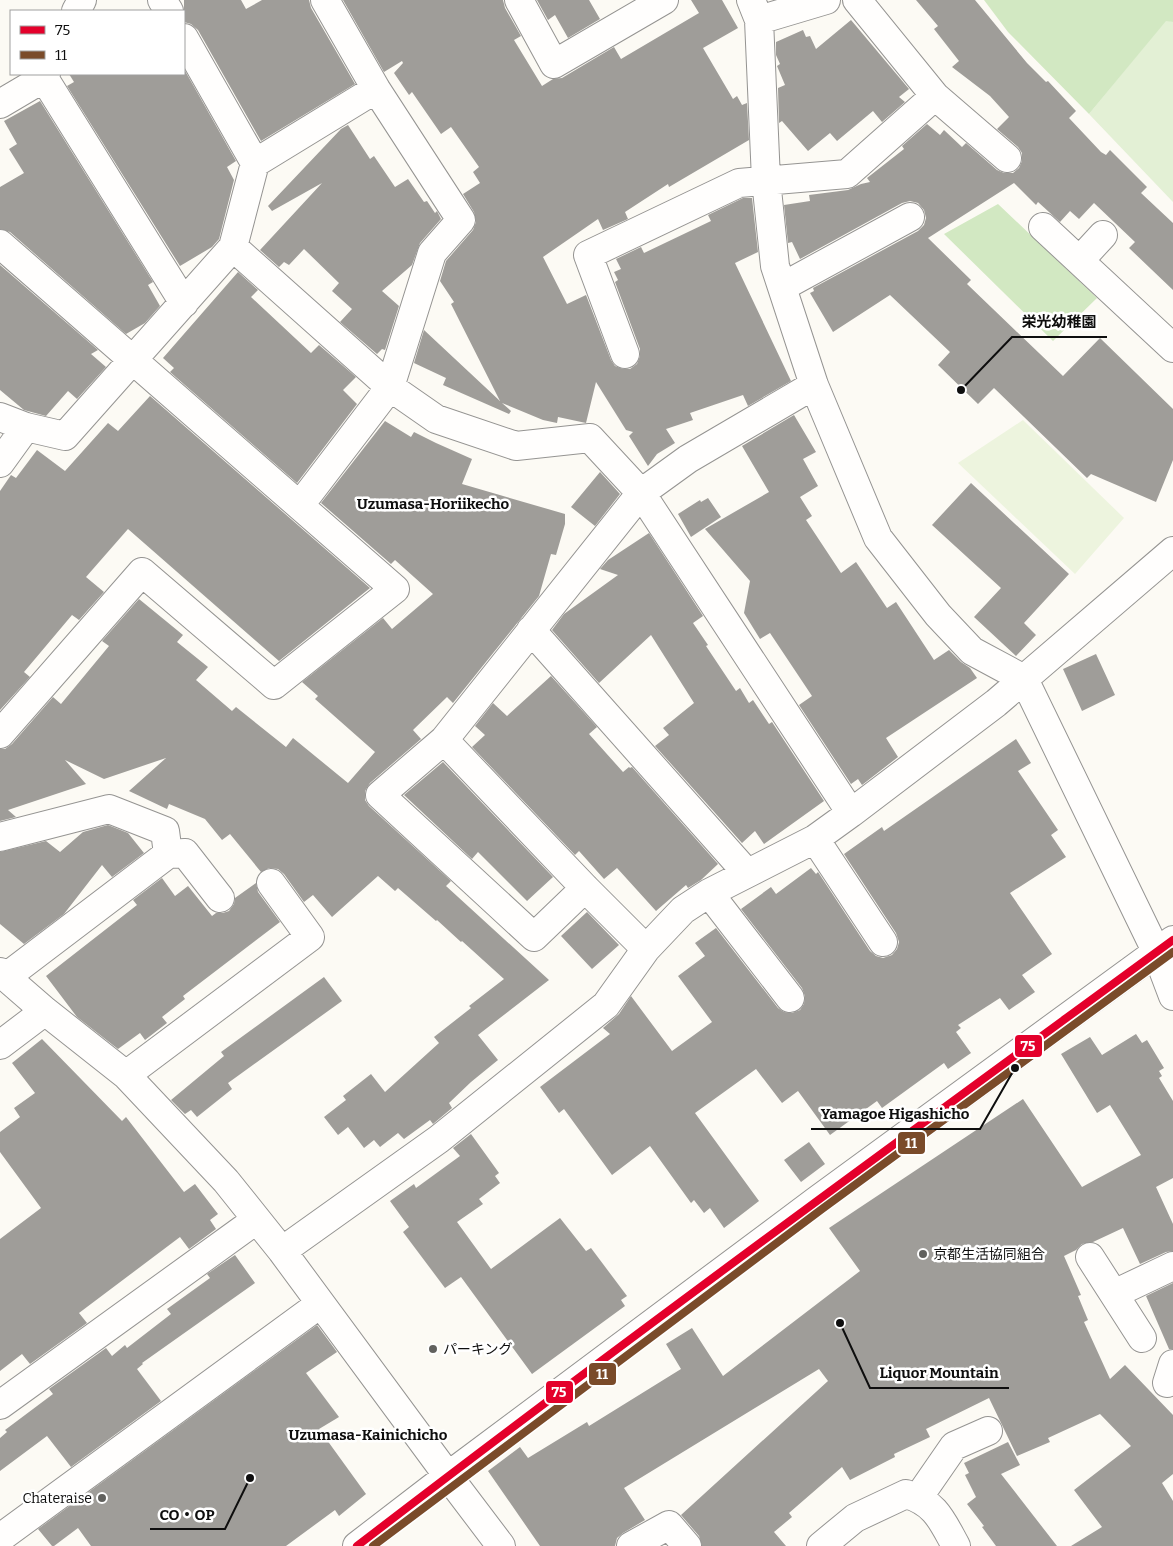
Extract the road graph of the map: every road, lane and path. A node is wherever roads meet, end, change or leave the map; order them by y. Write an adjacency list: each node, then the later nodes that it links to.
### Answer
1 (325, 0): 9 (street)
2 (519, 0): 3 (street)
3 (664, 0)
4 (826, 0): 6 (street)
5 (857, 0): 10 (street)
6 (755, 10): 14 (street)
7 (185, 40): 13 (street)
8 (45, 76): 11 (street); 22 (street)
9 (376, 89): 13 (street); 27 (street)
10 (935, 96): 12 (street); 14 (street)
11 (0, 104)
12 (1007, 158)
13 (255, 163): 19 (street)
14 (766, 180): 21 (street); 24 (street)
15 (910, 217): 21 (street)
16 (1044, 227): 20 (street)
17 (1103, 234): 20 (street)
18 (0, 244): 25 (street)
19 (233, 247): 22 (street); 27 (street)
20 (1080, 260): 23 (street)
21 (782, 287): 26 (street)
22 (184, 303): 25 (street)
23 (1173, 348)
24 (625, 354)
25 (133, 360): 29 (street); 32 (street)
26 (814, 385): 31 (street); 35 (street)
27 (390, 387): 31 (street); 32 (street)
28 (0, 417): 29 (street)
29 (26, 427): 30 (street)
30 (0, 463)
31 (641, 493): 34 (street); 38 (street)
32 (300, 506): 36 (street)
33 (1173, 551): 35 (street)
34 (531, 630): 37 (street); 42 (street)
35 (1024, 679): 38 (street); 48 (street)
36 (0, 734)
37 (444, 740): 44 (street); 44 (street)
38 (851, 813): 40 (street)
39 (0, 837): 41 (street)
40 (815, 839): 42 (street); 47 (street)
41 (168, 854): 46 (street); 50 (street)
42 (747, 873): 45 (street)
43 (271, 883): 55 (street)
44 (585, 888): 49 (street)
45 (709, 892): 49 (street); 52 (street)
46 (220, 898)
47 (883, 942)
48 (1165, 945): 51 (street); 65 (street)
49 (646, 949): 57 (street)
50 (3, 975): 53 (street)
51 (1173, 996)
52 (790, 998)
53 (45, 1011): 54 (street); 55 (street)
54 (0, 1045)
55 (126, 1074): 56 (street)
56 (256, 1220): 57 (street); 63 (street)
57 (282, 1251): 61 (street)
58 (1090, 1257): 60 (street)
59 (1173, 1266): 60 (street)
60 (1114, 1294): 62 (street)
61 (320, 1304): 65 (street); 67 (street)
62 (1142, 1338)
63 (0, 1405)
64 (988, 1431): 66 (street)
65 (448, 1476): 68 (street); 69 (street)
66 (918, 1498): 72 (street); 73 (street)
67 (0, 1538)
68 (357, 1546)
69 (501, 1546)
70 (631, 1546): 71 (street)
71 (687, 1546)
72 (821, 1546)
73 (956, 1546)

